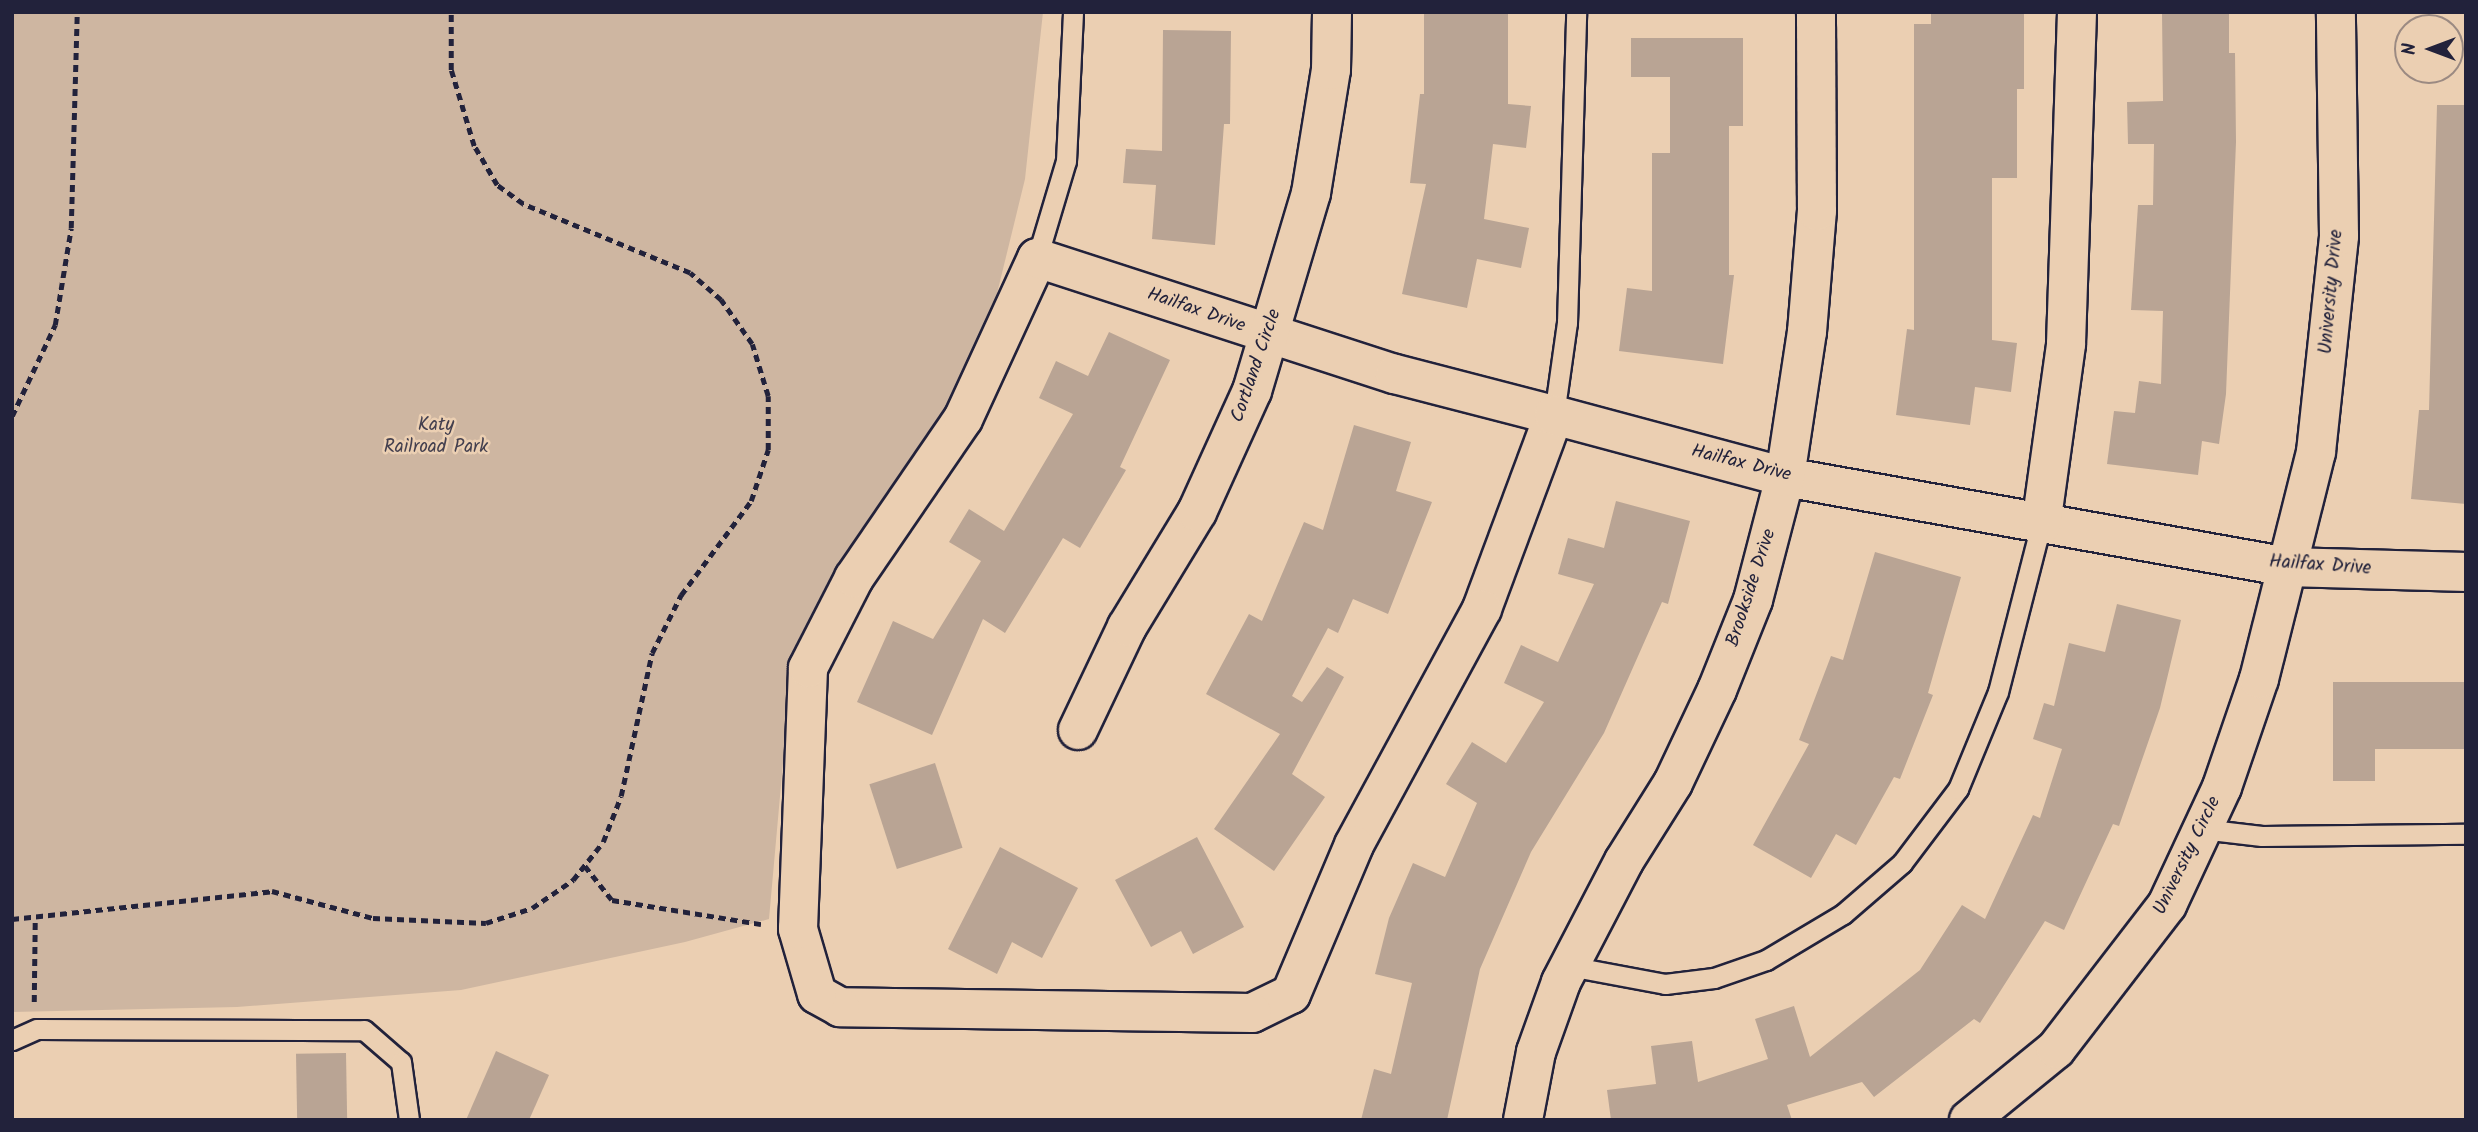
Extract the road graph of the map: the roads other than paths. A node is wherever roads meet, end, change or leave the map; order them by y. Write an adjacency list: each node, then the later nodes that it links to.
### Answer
1 (1073, 12): 7 (lane)
2 (1332, 12): 8 (street, Cortland Circle)
3 (1576, 12): 9 (lane)
4 (1816, 12): 10 (street, Brookside Drive)
5 (2077, 12): 11 (street)
6 (2336, 12): 12 (street, University Drive)
7 (1037, 258): 8 (street, Hailfax Drive); 9 (street)
8 (1270, 336): 9 (street, Hailfax Drive); 14 (street, Cortland Circle)
9 (1555, 415): 10 (street, Hailfax Drive)
10 (1785, 477): 11 (street, Hailfax Drive); 17 (street, Brookside Drive)
11 (2041, 525): 12 (street, Hailfax Drive); 17 (lane)
12 (2288, 567): 13 (street, Hailfax Drive); 15 (street, University Circle)
13 (2466, 572)
14 (1078, 730)
15 (2202, 829): 16 (lane); 21 (street, University Circle)
16 (2466, 834)
17 (1569, 966): 20 (street, Brookside Drive)
18 (12, 1040): 19 (lane)
19 (409, 1120)
20 (1524, 1120)
21 (1969, 1120)

